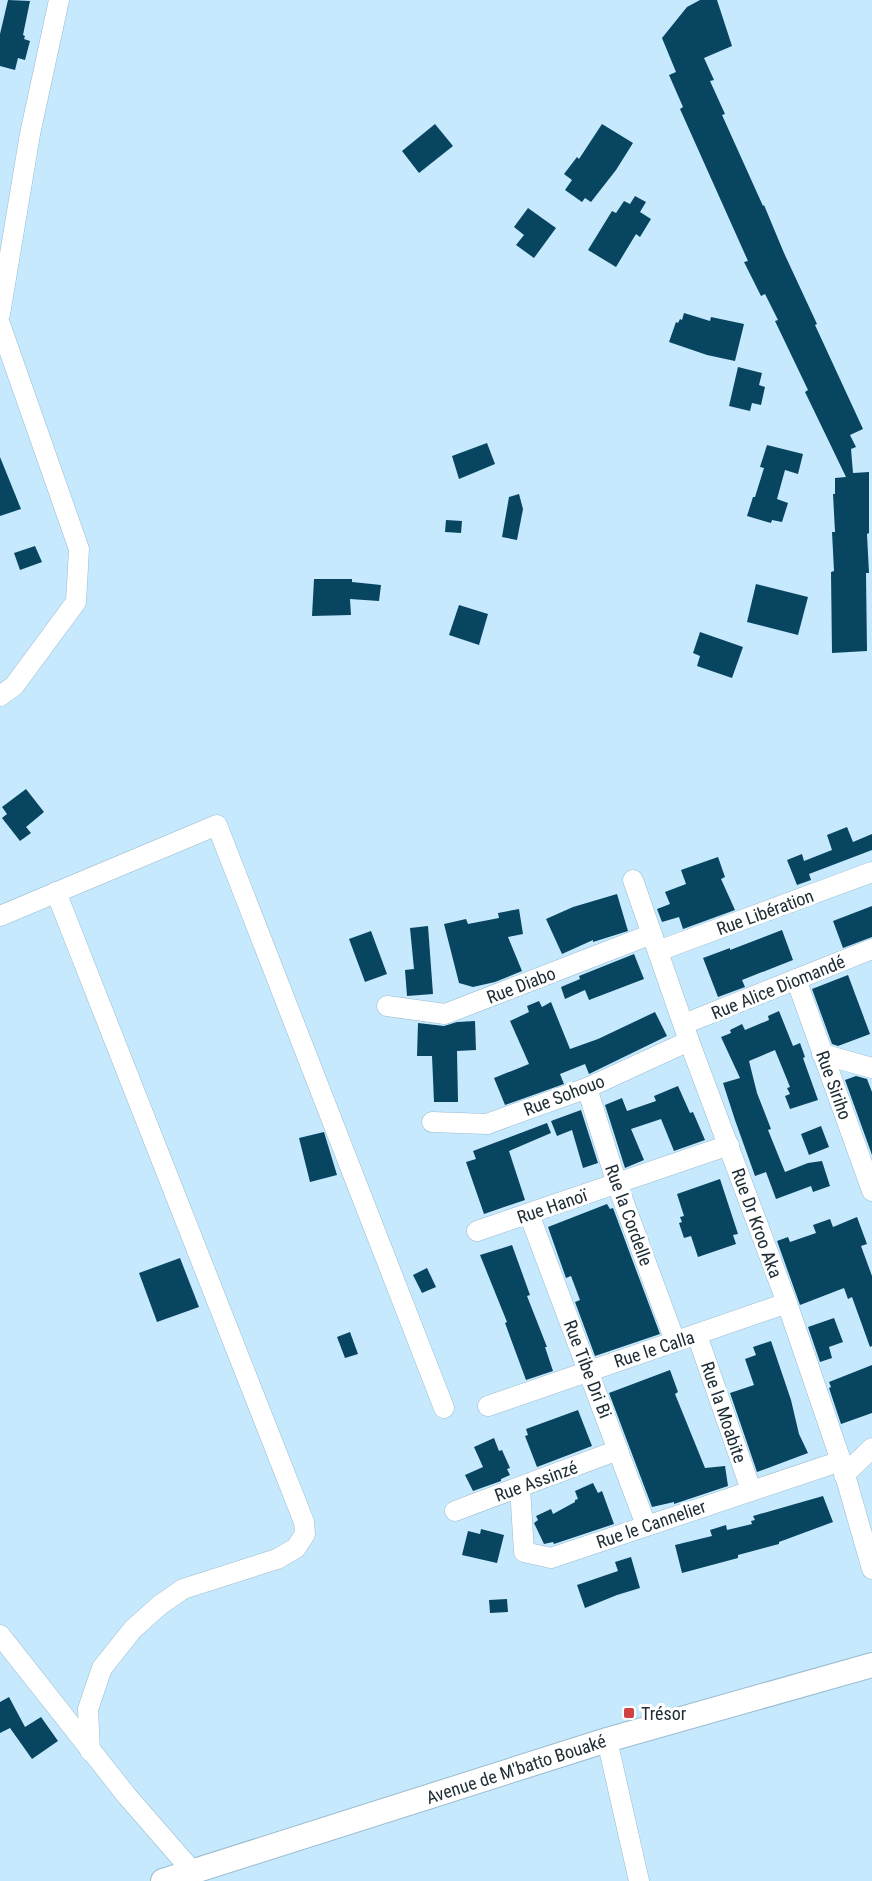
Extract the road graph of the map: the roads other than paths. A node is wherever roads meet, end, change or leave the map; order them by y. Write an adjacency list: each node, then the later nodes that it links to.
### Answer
1 (59, 0): 2 (street)
2 (0, 314)
3 (0, 324): 4 (street)
4 (0, 696)
5 (872, 872): 9 (street, Rue Libération)
6 (633, 880): 9 (street, Rue Dr Kroo Aka)
7 (56, 892): 8 (street); 28 (street); 40 (street)
8 (0, 916)
9 (655, 943): 12 (street, Rue Diabo); 13 (street, Rue Dr Kroo Aka)
10 (872, 949): 11 (street, Rue Alice Diomandé)
11 (796, 979): 13 (street, Rue Alice Diomandé); 14 (street, Rue Siriho)
12 (387, 1006)
13 (686, 1033): 16 (street, Rue Sohouo); 18 (street, Rue Dr Kroo Aka)
14 (822, 1054): 15 (street); 20 (street, Rue Siriho)
15 (872, 1068)
16 (587, 1088): 17 (street, Rue Sohouo); 19 (street, Rue la Cordelle)
17 (432, 1122)
18 (729, 1145): 19 (street, Rue Hanoï); 23 (street, Rue Dr Kroo Aka)
19 (617, 1184): 21 (street, Rue Hanoï); 25 (street, Rue la Cordelle)
20 (872, 1191)
21 (529, 1214): 22 (street, Rue Hanoï); 26 (street, Rue Tibe Dri Bi)
22 (477, 1231)
23 (787, 1303): 24 (street, Rue le Calla); 31 (street, Rue Dr Kroo Aka)
24 (697, 1335): 25 (street, Rue le Calla); 33 (street, Rue la Moabite)
25 (675, 1341): 26 (street, Rue le Calla)
26 (588, 1371): 27 (street, Rue le Calla); 30 (street, Rue Tibe Dri Bi)
27 (488, 1406)
28 (444, 1408)
29 (872, 1448): 31 (street)
30 (618, 1450): 32 (street, Rue Assinzé); 35 (street, Rue Tibe Dri Bi)
31 (842, 1468): 33 (street, Rue le Cannelier); 36 (street, Rue Dr Kroo Aka)
32 (520, 1487): 34 (street, Rue Assinzé); 35 (street, Rue le Cannelier)
33 (751, 1490): 35 (street, Rue le Cannelier)
34 (455, 1511)
35 (646, 1525)
36 (872, 1569)
37 (0, 1635): 40 (street)
38 (872, 1665): 39 (street, Avenue de M'batto Bouaké)
39 (607, 1740): 41 (street, Avenue de M'batto Bouaké); 43 (street)
40 (90, 1751): 41 (street)
41 (194, 1873): 42 (street, Avenue de M'batto Bouaké)
42 (164, 1881)
43 (639, 1881)

